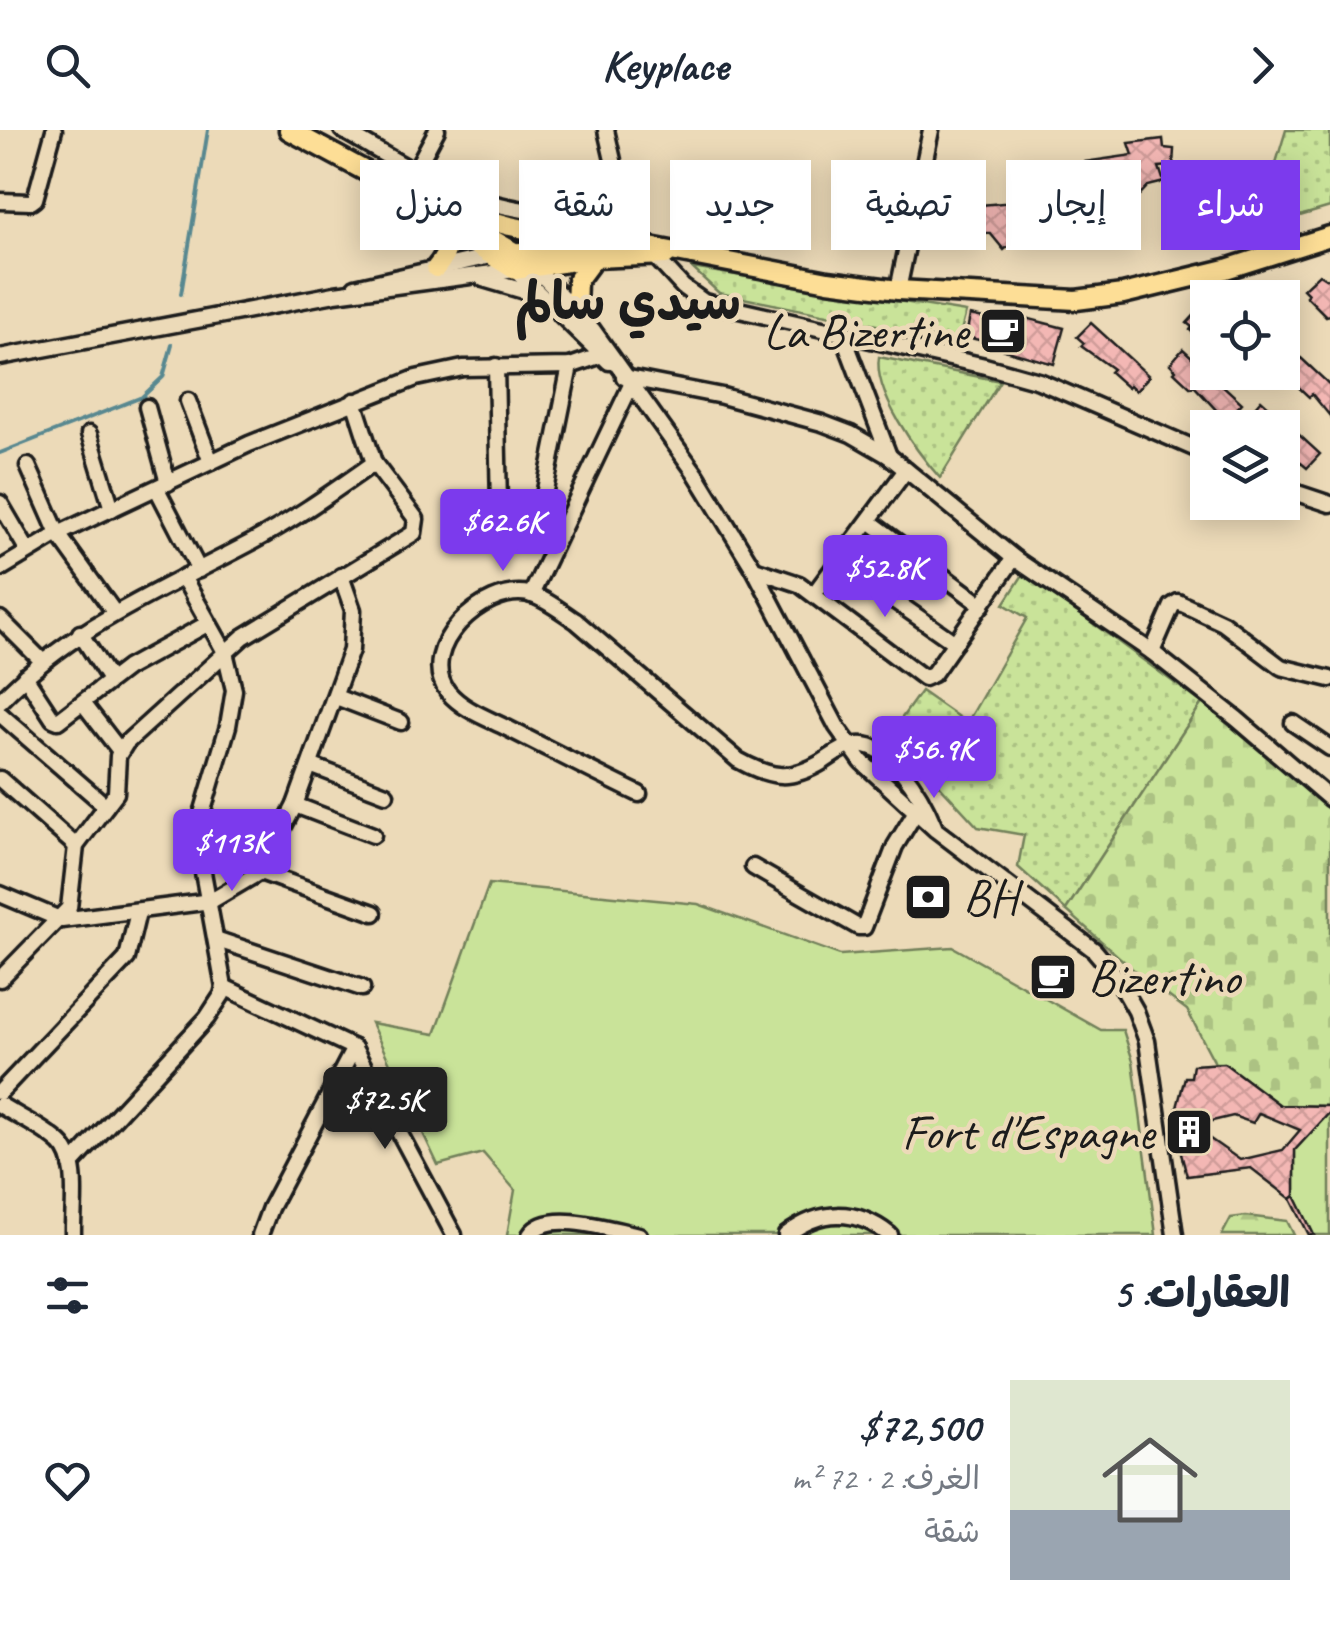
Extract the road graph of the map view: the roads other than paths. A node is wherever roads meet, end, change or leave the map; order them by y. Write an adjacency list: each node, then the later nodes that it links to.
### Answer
1 (54, 130): 11 (street)
2 (289, 130): 10 (main road)
3 (342, 130): 7 (street)
4 (437, 130): 8 (street)
5 (606, 130): 9 (street)
6 (931, 130): 24 (street)
7 (396, 160)
8 (422, 160)
9 (612, 160)
10 (360, 170)
11 (0, 201)
12 (1330, 236): 24 (main road)
13 (447, 250): 21 (main road)
14 (489, 250): 19 (main road)
15 (496, 250): 20 (main road)
16 (594, 250): 20 (main road); 22 (main road); 27 (main road)
17 (625, 250): 18 (main road)
18 (650, 251): 24 (main road); 28 (street)
19 (496, 255): 20 (main road); 21 (street)
20 (516, 262): 22 (main road); 23 (street); 26 (street)
21 (436, 268): 25 (street)
22 (536, 269): 27 (street)
23 (462, 277): 25 (street); 26 (street)
24 (898, 290)
25 (335, 294): 30 (street)
26 (545, 298): 29 (street)
27 (576, 309): 29 (street)
28 (842, 335): 38 (street); 39 (street)
29 (606, 354): 32 (street); 33 (street)
30 (0, 356)
31 (496, 366): 32 (street); 34 (street); 49 (street)
32 (570, 366): 45 (street)
33 (625, 377): 39 (street); 57 (street); 62 (street)
34 (354, 401): 40 (street); 41 (street)
35 (188, 402): 40 (street)
36 (148, 407): 44 (street)
37 (89, 434): 50 (street)
38 (1190, 446)
39 (889, 456): 43 (street)
40 (211, 462): 44 (street)
41 (374, 463): 58 (street); 59 (street)
42 (28, 466): 52 (street)
43 (906, 470): 51 (street); 54 (street)
44 (162, 486): 50 (street); 58 (street)
45 (544, 494)
46 (1300, 494): 48 (street)
47 (0, 503): 53 (street)
48 (1330, 504)
49 (499, 506)
50 (112, 509): 52 (street)
51 (869, 522): 55 (street); 63 (street)
52 (58, 534): 53 (street); 64 (street)
53 (28, 551): 56 (street)
54 (1014, 558): 63 (street); 70 (street)
55 (839, 562): 61 (street); 68 (street)
56 (0, 569)
57 (754, 569): 61 (street); 81 (street)
58 (199, 570): 60 (street)
59 (340, 576): 69 (street); 75 (street)
60 (182, 577): 64 (street); 66 (street)
61 (814, 594): 68 (street)
62 (531, 595): 81 (street); 87 (street)
63 (982, 605): 68 (street)
64 (114, 612): 67 (street)
65 (0, 619): 71 (street)
66 (207, 624): 69 (street); 74 (street)
67 (80, 633): 71 (street); 74 (street)
68 (955, 642)
69 (225, 652): 83 (street); 98 (street)
70 (1152, 652): 73 (street); 88 (street)
71 (42, 662): 72 (street)
72 (25, 676): 76 (street); 77 (street)
73 (1330, 679)
74 (110, 680): 77 (street)
75 (336, 697): 79 (street); 84 (street)
76 (0, 701)
77 (83, 703): 83 (street)
78 (0, 714): 90 (street)
79 (401, 722)
80 (1293, 722): 82 (street)
81 (850, 746): 91 (street); 92 (street)
82 (1330, 748)
83 (120, 751): 90 (street)
84 (310, 765): 86 (street); 89 (street)
85 (0, 779): 94 (street)
86 (386, 794)
87 (639, 794)
88 (1330, 799)
89 (295, 805): 93 (street); 96 (street)
90 (106, 806): 94 (street)
91 (915, 813): 92 (street); 95 (street)
92 (936, 830): 117 (street)
93 (373, 834)
94 (76, 846): 101 (street)
95 (753, 867)
96 (260, 872): 98 (street); 100 (street)
97 (0, 894): 101 (street)
98 (211, 901): 99 (street); 102 (street)
99 (138, 912): 101 (street); 107 (street)
100 (374, 913)
101 (58, 920): 103 (street)
102 (218, 940): 104 (street); 105 (street)
103 (0, 979)
104 (224, 986): 106 (street); 109 (street)
105 (362, 988)
106 (354, 1048): 110 (street); 112 (street)
107 (0, 1092)
108 (0, 1105): 109 (street)
109 (71, 1165): 111 (street)
110 (257, 1234)
111 (72, 1235)
112 (454, 1235)
113 (530, 1235): 114 (street)
114 (638, 1235)
115 (786, 1235): 116 (street)
116 (890, 1235)
117 (1174, 1235)

